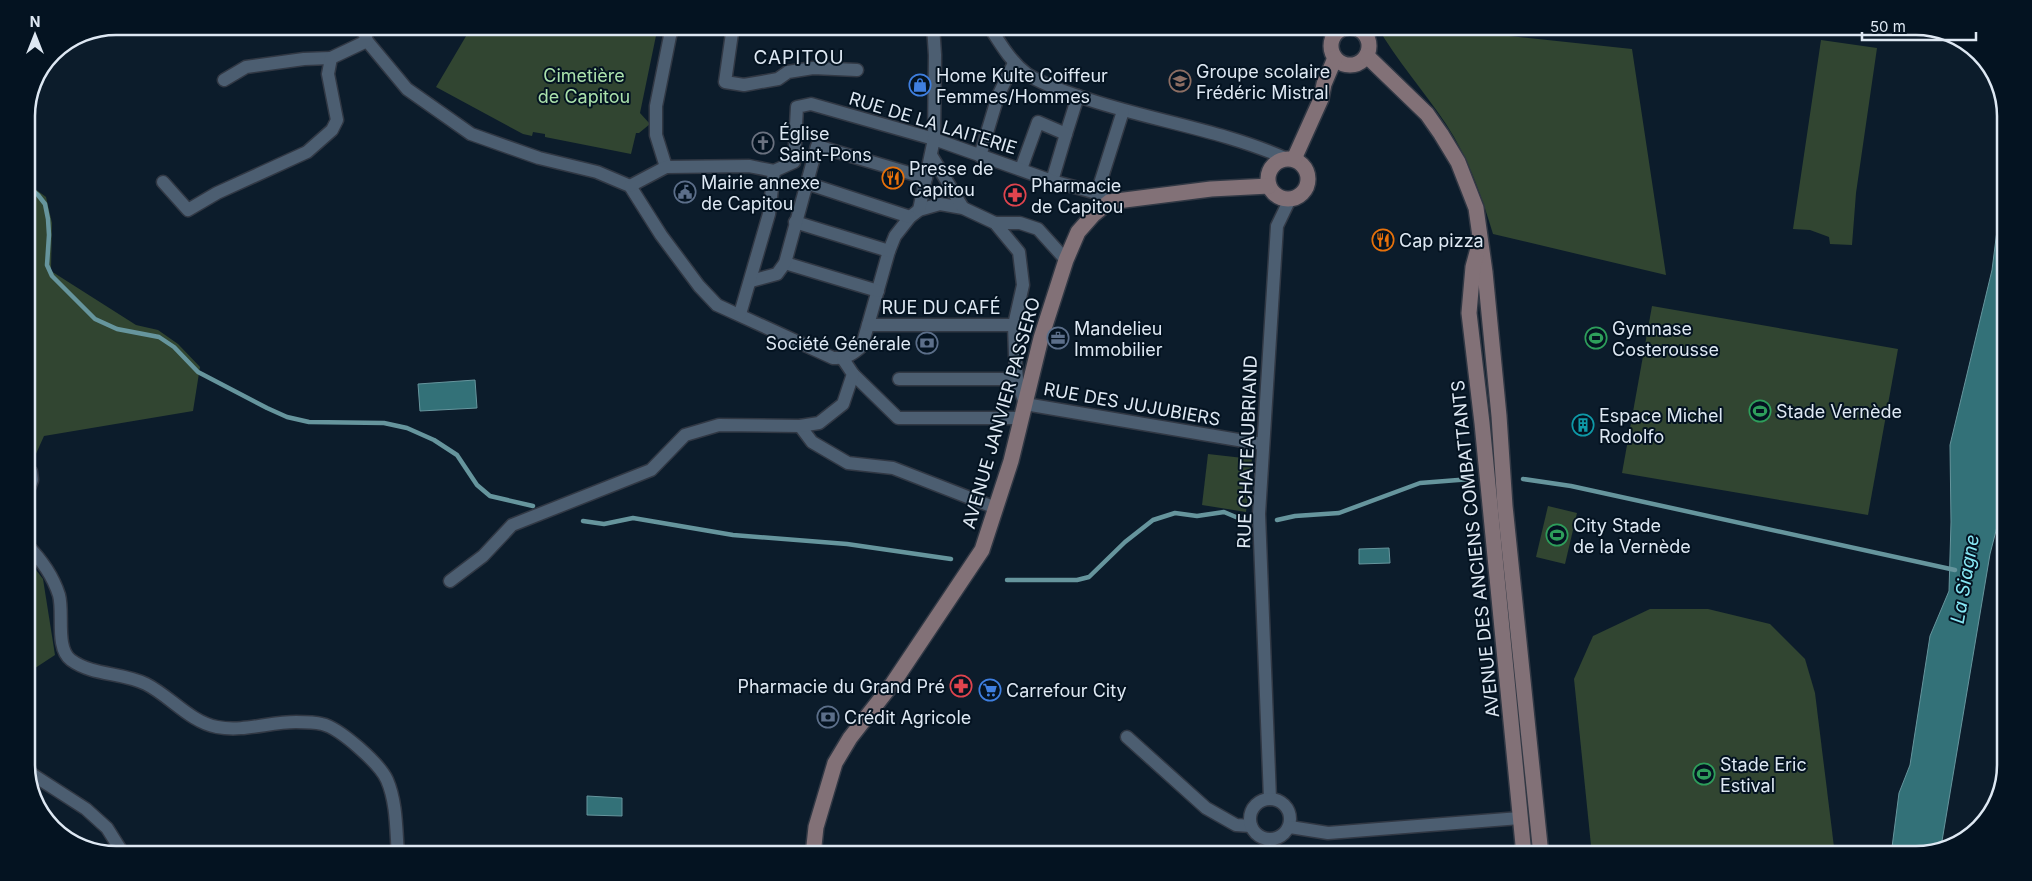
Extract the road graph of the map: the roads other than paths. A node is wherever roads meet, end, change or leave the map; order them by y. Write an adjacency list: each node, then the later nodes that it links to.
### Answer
1 (364, 35): 8 (street)
2 (670, 35): 22 (street)
3 (731, 35): 13 (street)
4 (934, 35): 18 (street)
5 (995, 35): 12 (street)
6 (1336, 35): 11 (main road)
7 (1365, 35): 9 (main road)
8 (366, 41): 10 (street); 29 (street)
9 (1367, 56): 11 (main road); 37 (main road, AVENUE DES ANCIENS COMBATTANTS)
10 (331, 58): 14 (street); 27 (street)
11 (1335, 58): 21 (main road)
12 (1014, 63): 15 (street); 20 (street)
13 (857, 70)
14 (224, 80)
15 (1078, 96): 16 (street); 17 (street)
16 (1123, 111): 21 (street); 31 (street)
17 (1066, 134): 23 (street); 26 (street)
18 (934, 139): 19 (street); 20 (street, RUE DE LA LAITERIE); 24 (street, RUE DE LA LAITERIE)
19 (931, 155): 25 (street); 33 (street)
20 (980, 156): 23 (street, RUE DE LA LAITERIE)
21 (1290, 159): 30 (main road); 32 (main road)
22 (666, 167): 24 (street); 29 (street)
23 (1020, 169): 26 (street, RUE DE LA LAITERIE)
24 (774, 171): 41 (street)
25 (926, 178): 28 (street); 34 (street)
26 (1052, 181): 31 (street, RUE DE LA LAITERIE)
27 (163, 182)
28 (806, 183): 34 (street); 35 (street)
29 (630, 186): 43 (street)
30 (1269, 186): 31 (main road); 32 (main road)
31 (1103, 198): 39 (main road, AVENUE JANVIER PASSERO)
32 (1290, 199): 52 (street, RUE CHATEAUBRIAND)
33 (963, 208): 34 (street); 36 (street)
34 (914, 214): 38 (street)
35 (795, 222): 38 (street); 40 (street)
36 (996, 223): 39 (street); 45 (street)
37 (1481, 241): 59 (main road, AVENUE DES ANCIENS COMBATTANTS); 66 (main road, AVENUE DES ANCIENS COMBATTANTS)
38 (889, 251): 42 (street)
39 (1066, 260): 50 (main road, AVENUE JANVIER PASSERO)
40 (785, 263): 41 (street); 42 (street)
41 (751, 281): 43 (street)
42 (878, 291): 44 (street)
43 (740, 314): 46 (street)
44 (868, 324): 45 (street, RUE DU CAFÉ); 46 (street)
45 (1014, 325): 49 (street)
46 (843, 359): 47 (street, RUE DES JUJUBIERS)
47 (853, 374): 50 (street, RUE DES JUJUBIERS); 51 (street)
48 (899, 379): 49 (street)
49 (1016, 379): 50 (street)
50 (1023, 411): 52 (street, RUE DES JUJUBIERS); 53 (main road, AVENUE JANVIER PASSERO)
51 (800, 426): 53 (street); 55 (street)
52 (1262, 444): 58 (street, RUE CHATEAUBRIAND)
53 (996, 508): 64 (main road, AVENUE JANVIER PASSERO)
54 (35, 555): 63 (street)
55 (450, 581)
56 (1127, 737): 60 (street)
57 (36, 778): 62 (street)
58 (1270, 799): 60 (street); 61 (street)
59 (1520, 818): 61 (street); 65 (main road, AVENUE DES ANCIENS COMBATTANTS)
60 (1251, 826): 61 (street)
61 (1290, 827)
62 (118, 846)
63 (397, 846)
64 (814, 846)
65 (1523, 846)
66 (1540, 846)

